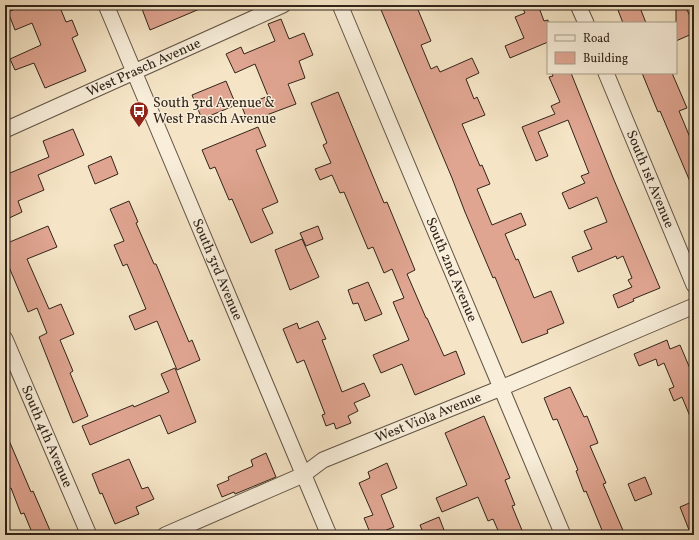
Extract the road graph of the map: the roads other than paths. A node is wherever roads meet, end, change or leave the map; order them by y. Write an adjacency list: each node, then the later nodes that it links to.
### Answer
1 (106, 5): 6 (street, South 3rd Avenue)
2 (283, 5): 6 (street, West Prasch Avenue)
3 (340, 5): 12 (street, South 2nd Avenue)
4 (578, 5): 5 (street)
5 (586, 22)
6 (134, 71): 8 (street, West Prasch Avenue); 13 (street, South 3rd Avenue)
7 (606, 74): 9 (street, South 1st Avenue)
8 (5, 130)
9 (694, 285)
10 (694, 306): 12 (street, West Viola Avenue)
11 (5, 339): 14 (street, South 4th Avenue)
12 (501, 388): 13 (street, West Viola Avenue); 17 (street, South 2nd Avenue)
13 (303, 475): 15 (street, West Viola Avenue); 16 (street, South 3rd Avenue)
14 (89, 535)
15 (165, 535)
16 (329, 535)
17 (563, 535)

